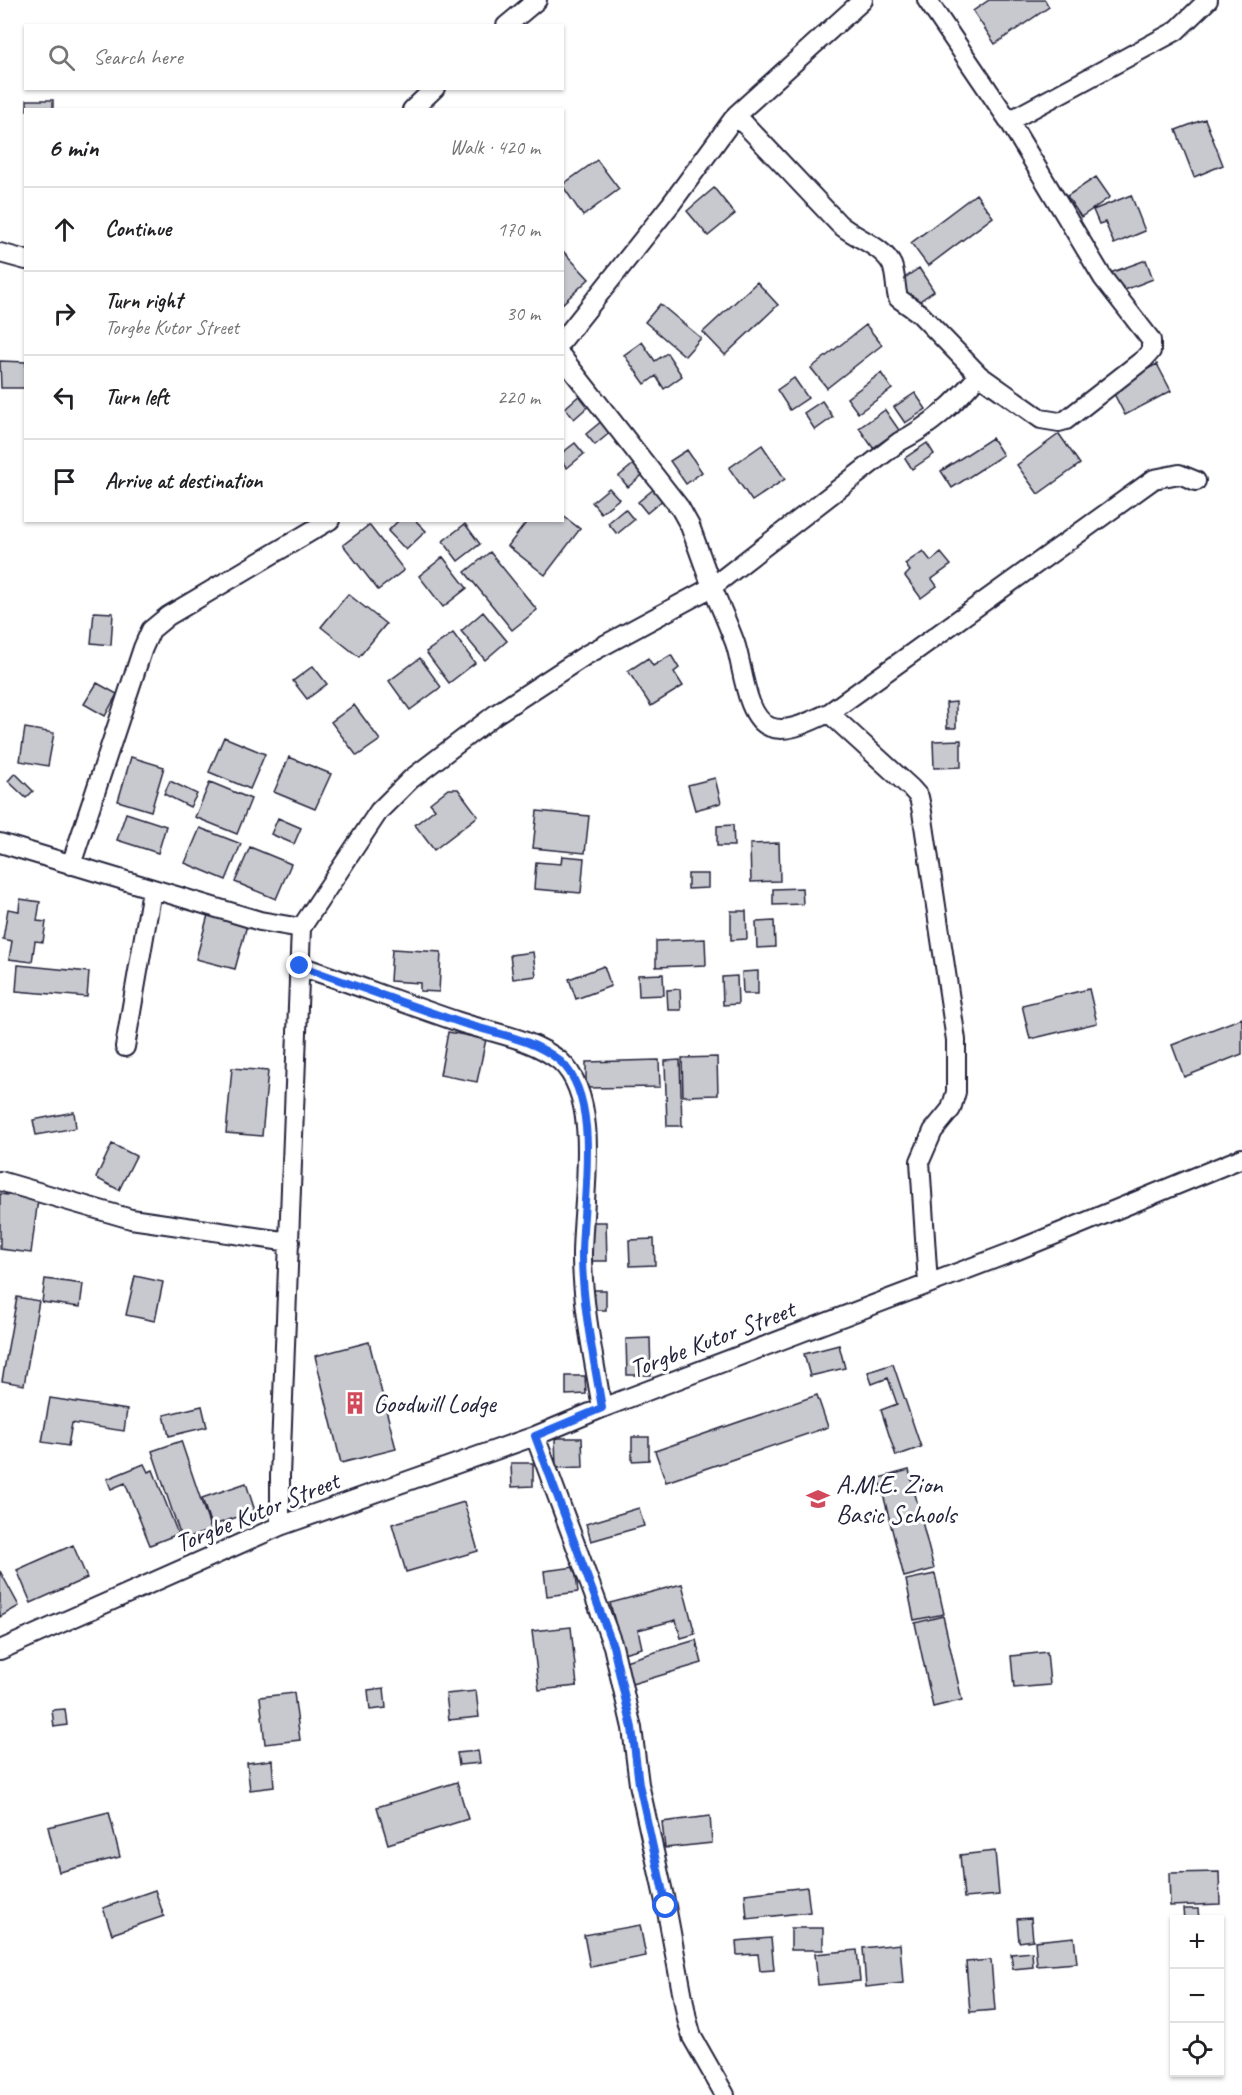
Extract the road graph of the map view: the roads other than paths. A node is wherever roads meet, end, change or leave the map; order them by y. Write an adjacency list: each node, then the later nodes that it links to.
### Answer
1 (537, 0): 5 (street)
2 (863, 0): 8 (street)
3 (927, 0): 9 (street)
4 (1208, 0): 9 (street)
5 (508, 24)
6 (433, 90): 7 (street)
7 (414, 108)
8 (736, 116): 12 (street); 14 (street)
9 (1009, 121): 14 (street)
10 (0, 253): 11 (street)
11 (24, 259)
12 (564, 338)
13 (564, 360): 18 (street)
14 (979, 375): 18 (street)
15 (1196, 482): 19 (street)
16 (322, 522): 17 (street)
17 (301, 527): 21 (street)
18 (712, 587): 19 (street); 23 (street)
19 (829, 713): 29 (street)
20 (0, 843): 21 (street)
21 (71, 865): 22 (street)
22 (152, 890): 23 (street); 25 (street)
23 (301, 928): 24 (street)
24 (300, 966): 28 (street); 30 (street)
25 (125, 1047)
26 (1242, 1158): 29 (street, Torgbe Kutor Street)
27 (0, 1181): 28 (street)
28 (290, 1242): 32 (street)
29 (928, 1284): 30 (street, Torgbe Kutor Street)
30 (602, 1408): 31 (street, Torgbe Kutor Street)
31 (535, 1436): 32 (street, Torgbe Kutor Street); 34 (street)
32 (280, 1526): 33 (street, Torgbe Kutor Street)
33 (0, 1650)
34 (725, 2095)

